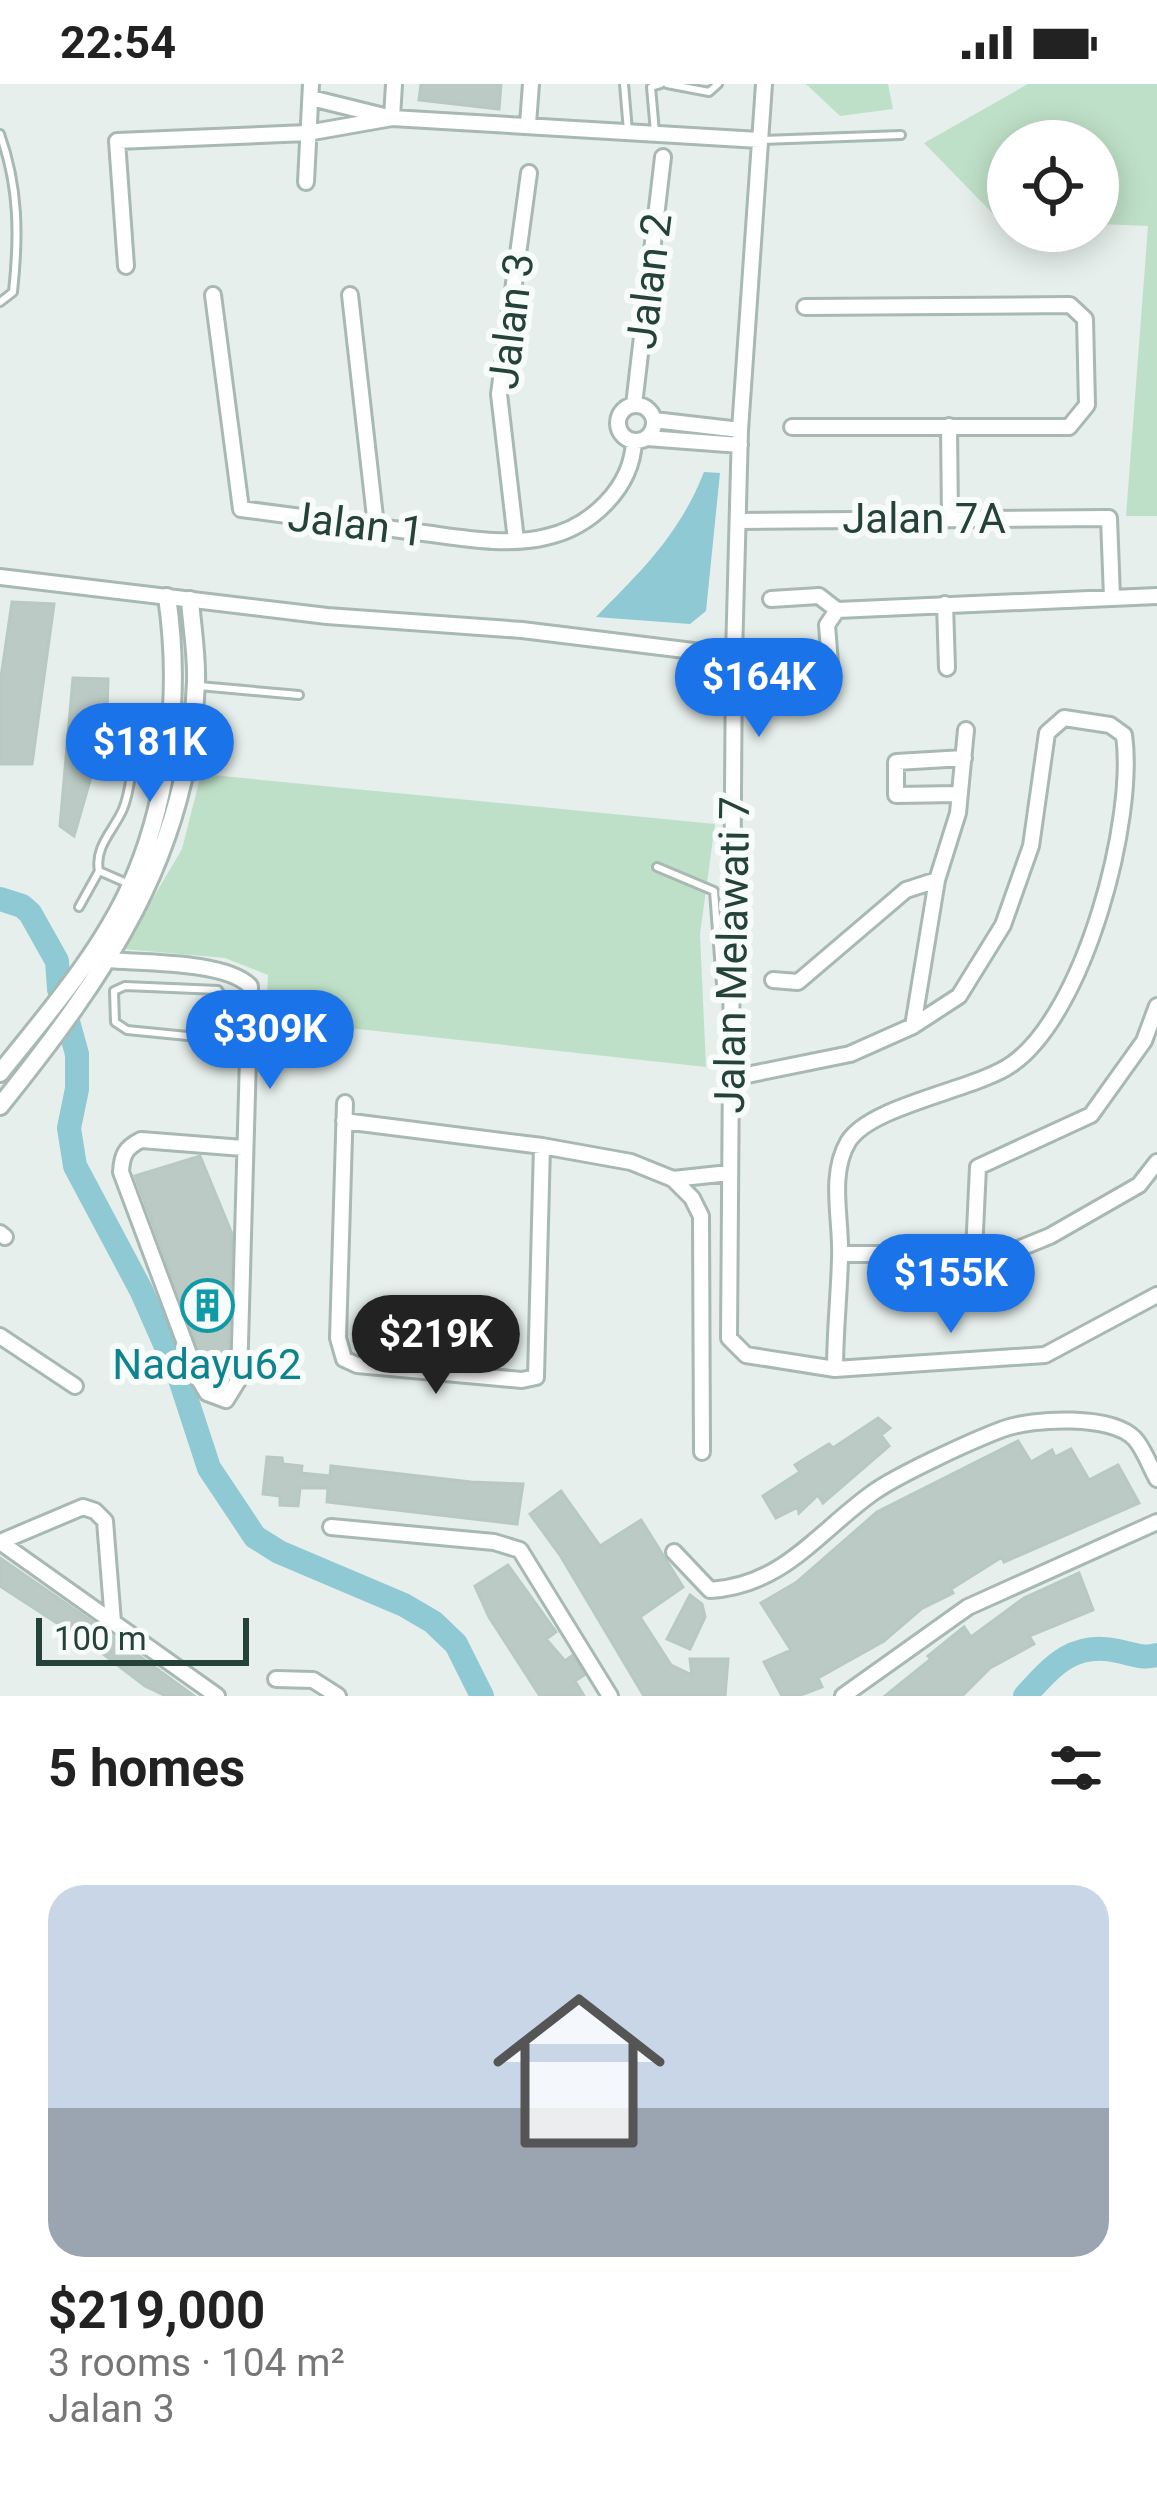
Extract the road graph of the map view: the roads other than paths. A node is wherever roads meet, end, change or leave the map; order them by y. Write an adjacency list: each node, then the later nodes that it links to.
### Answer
1 (394, 84): 8 (street)
2 (531, 84): 9 (street)
3 (624, 84): 10 (lane)
4 (664, 84): 5 (lane); 11 (lane)
5 (718, 84)
6 (764, 84): 15 (street, Jalan Melawati 7)
7 (311, 91): 8 (street); 12 (street)
8 (392, 118): 9 (street); 12 (street)
9 (528, 124): 10 (street)
10 (628, 131): 11 (street)
11 (655, 132): 15 (street)
12 (307, 133): 18 (street); 19 (street)
13 (0, 134): 22 (lane)
14 (902, 135): 15 (lane)
15 (759, 140): 28 (street, Jalan Melawati 7)
16 (663, 157): 24 (street, Jalan 2)
17 (529, 173): 33 (street, Jalan 3)
18 (306, 182)
19 (126, 266)
20 (213, 295): 32 (street, Jalan 1)
21 (350, 295): 32 (street)
22 (0, 302)
23 (805, 307): 26 (street)
24 (634, 405): 25 (street); 29 (street)
25 (654, 420): 28 (street); 29 (street)
26 (949, 426): 27 (street); 30 (street)
27 (792, 427)
28 (740, 438): 29 (street); 31 (street, Jalan Melawati 7)
29 (640, 440): 33 (street, Jalan 1)
30 (950, 518): 31 (street, Jalan 7A); 35 (street, Jalan 7A)
31 (739, 521): 42 (street, Jalan Melawati 7)
32 (376, 526): 33 (street, Jalan 1)
33 (516, 540)
34 (0, 577): 37 (street)
35 (1112, 596): 36 (street); 40 (street)
36 (1157, 596)
37 (167, 597): 38 (street); 48 (street)
38 (190, 599): 42 (street); 45 (street)
39 (771, 599): 41 (street)
40 (945, 604): 41 (street); 43 (street)
41 (837, 610): 44 (street)
42 (734, 656): 62 (street, Jalan Melawati 7)
43 (947, 668)
44 (830, 676)
45 (196, 685): 46 (lane); 59 (street)
46 (299, 695)
47 (110, 718): 48 (lane)
48 (170, 726): 50 (lane); 52 (street)
49 (966, 730): 51 (street)
50 (136, 757): 52 (lane); 55 (lane)
51 (964, 758): 53 (street); 53 (street)
52 (166, 762): 57 (street)
53 (958, 794): 56 (street)
54 (657, 867): 62 (lane)
55 (99, 871): 57 (lane); 58 (lane)
56 (937, 880): 60 (street); 64 (street)
57 (131, 885): 61 (street)
58 (79, 907)
59 (108, 960): 61 (street); 66 (street)
60 (773, 980)
61 (71, 996): 67 (street); 70 (street)
62 (733, 1004): 68 (street, Jalan Melawati 7)
63 (1157, 1006): 77 (street)
64 (913, 1026): 68 (street); 78 (street)
65 (222, 1039): 65 (lane); 66 (lane)
66 (248, 1042): 73 (street)
67 (0, 1072)
68 (733, 1078): 75 (street, Jalan Melawati 7)
69 (345, 1103): 71 (street)
70 (0, 1106)
71 (344, 1121): 72 (street); 72 (street)
72 (542, 1146): 76 (street)
73 (243, 1148): 73 (street)
74 (1157, 1162): 77 (street)
75 (730, 1173): 76 (street); 81 (street, Jalan Melawati 7)
76 (673, 1179): 83 (street)
77 (974, 1252): 78 (street)
78 (841, 1254): 81 (street)
79 (1157, 1295): 81 (street)
80 (0, 1336): 82 (street)
81 (835, 1369)
82 (75, 1386)
83 (702, 1452)
84 (1157, 1479): 88 (street)
85 (1157, 1522): 94 (street)
86 (331, 1526): 93 (street)
87 (0, 1542): 89 (street); 89 (street)
88 (674, 1552)
89 (113, 1622): 91 (street)
90 (276, 1679): 92 (street)
91 (217, 1696)
92 (338, 1696)
93 (610, 1696)
94 (843, 1696)

